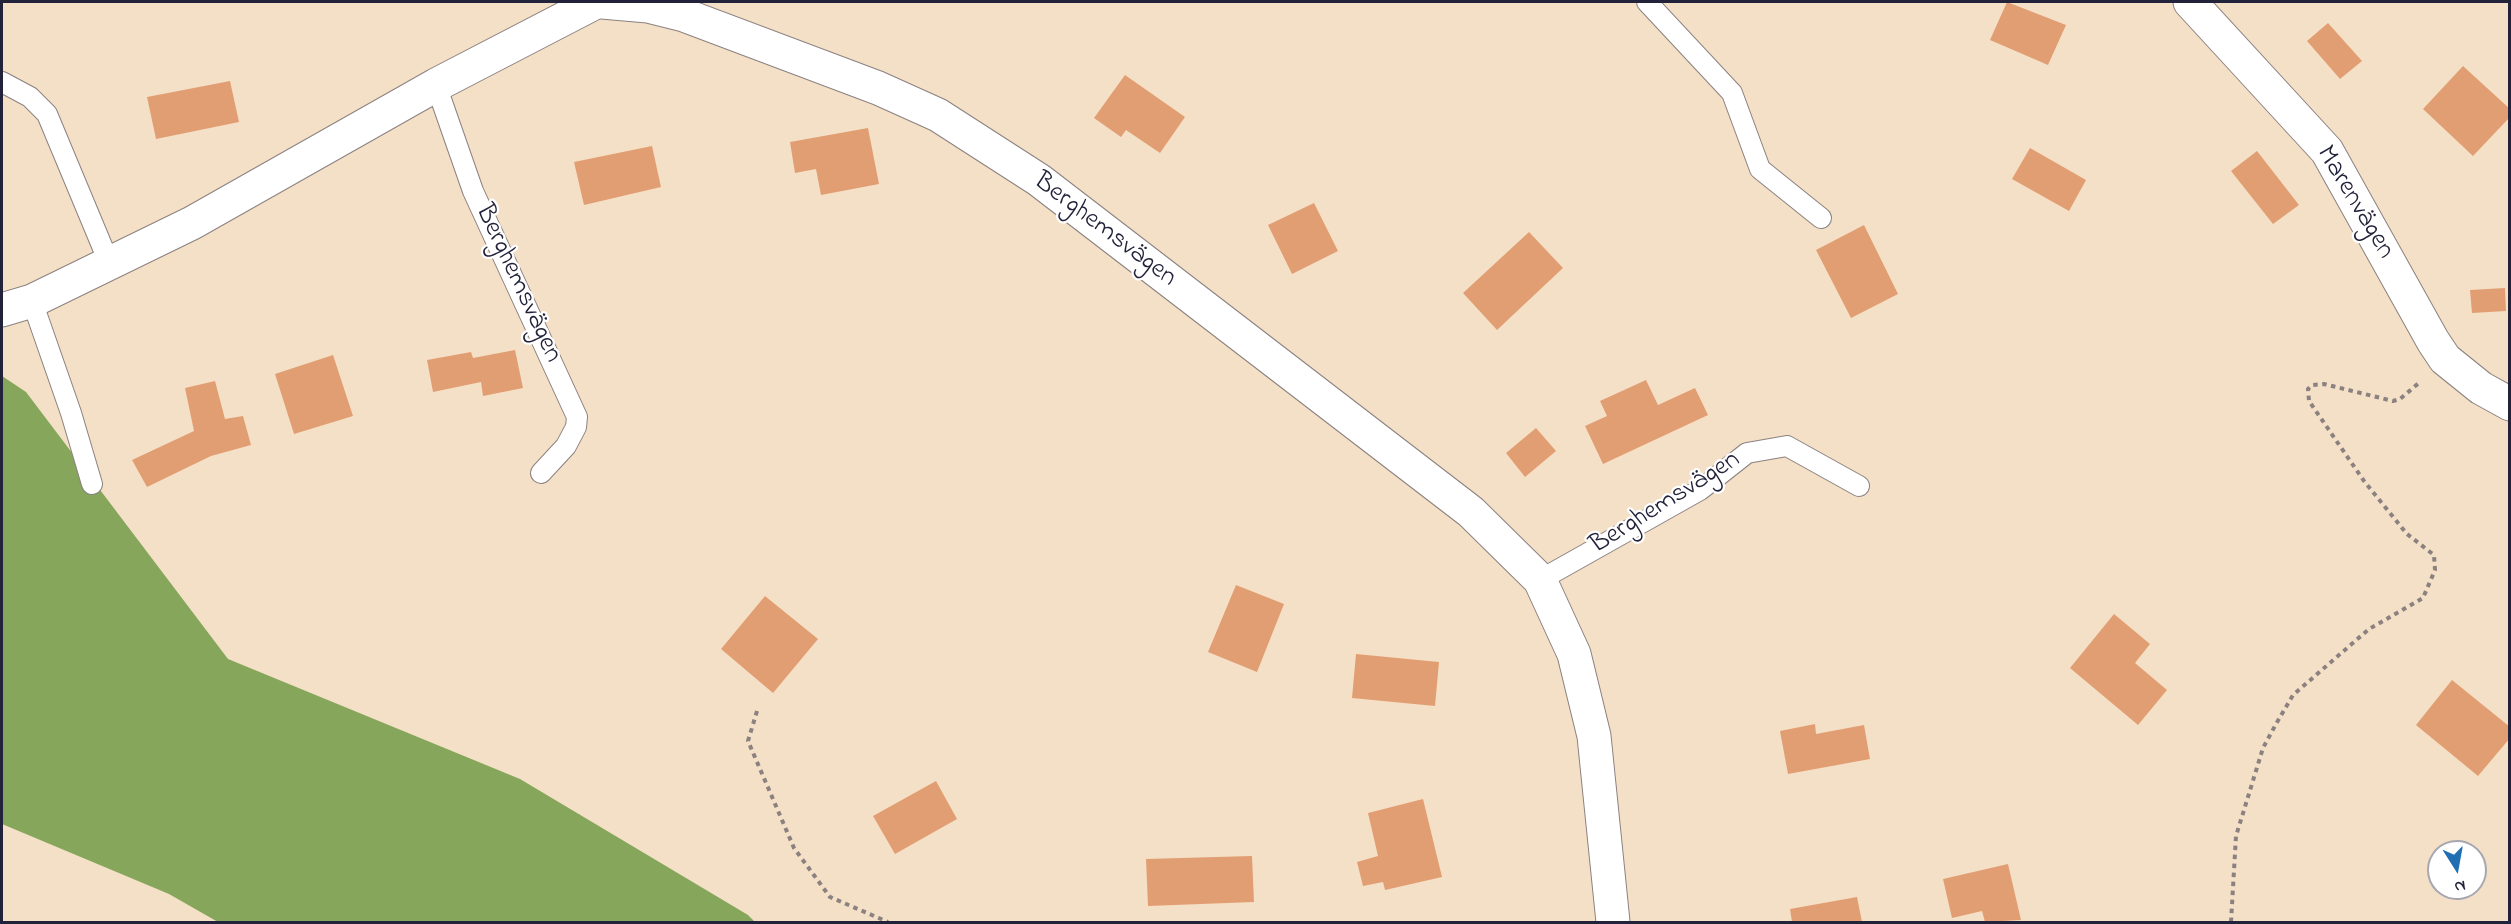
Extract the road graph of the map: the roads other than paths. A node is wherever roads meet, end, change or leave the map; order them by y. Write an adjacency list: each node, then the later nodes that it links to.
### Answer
1 (596, 2): 6 (street)
2 (602, 2): 14 (street, Berghemsvägen)
3 (1647, 2): 7 (lane)
4 (2190, 2): 10 (street, Marenvägen)
5 (2, 82): 8 (lane)
6 (436, 85): 8 (street); 11 (lane, Berghemsvägen)
7 (1821, 218)
8 (110, 265): 9 (street)
9 (17, 306): 12 (lane)
10 (2510, 404)
11 (541, 473)
12 (92, 484)
13 (1859, 486): 14 (lane, Berghemsvägen)
14 (1540, 580): 15 (street, Berghemsvägen)
15 (1613, 922)

